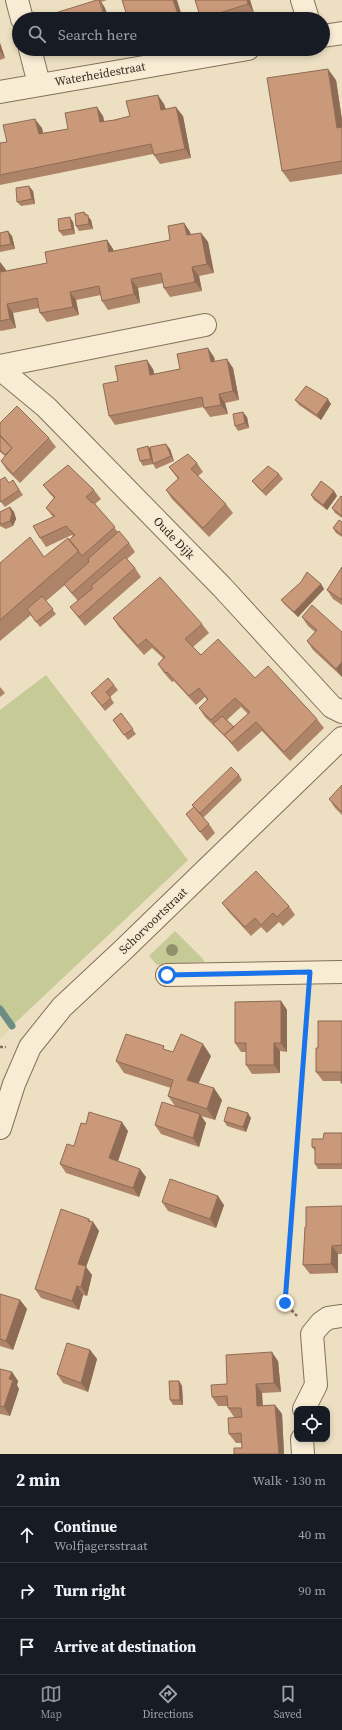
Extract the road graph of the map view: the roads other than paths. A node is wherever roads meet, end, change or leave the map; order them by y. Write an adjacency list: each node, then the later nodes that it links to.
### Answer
1 (17, 0): 3 (street)
2 (302, 0): 4 (street)
3 (20, 12)
4 (306, 12)
5 (342, 33): 6 (street)
6 (330, 35)
7 (32, 56): 9 (street)
8 (206, 56): 9 (street, Waterheidestraat)
9 (39, 84): 10 (street, Waterheidestraat)
10 (0, 92)
11 (205, 325): 12 (street, Oude Dijk)
12 (0, 367): 13 (street, Oude Dijk)
13 (342, 712)
14 (342, 738): 17 (street, Schorvoortstraat)
15 (342, 972): 16 (street)
16 (167, 975)
17 (0, 1128)
18 (342, 1316): 19 (street)
19 (306, 1406)
20 (302, 1442): 21 (street)
21 (303, 1454)

